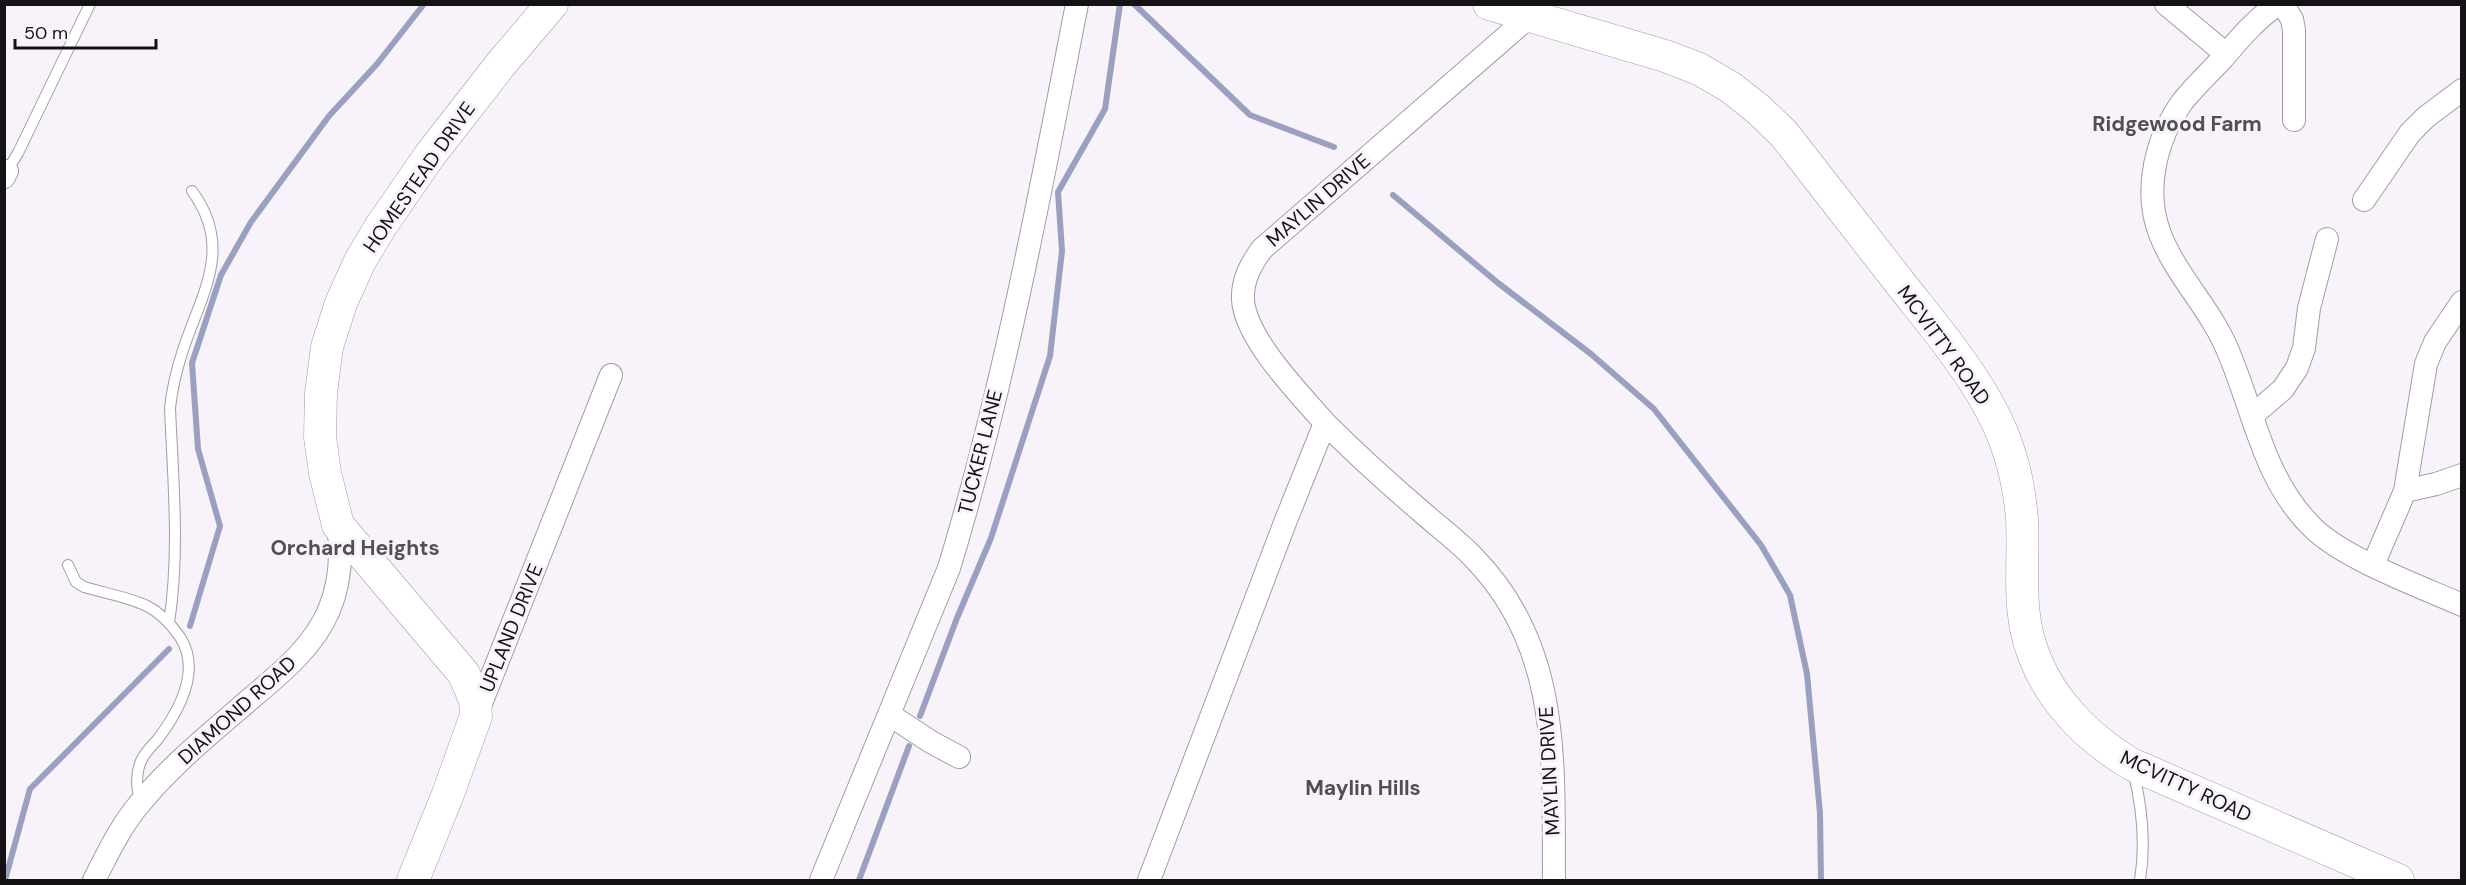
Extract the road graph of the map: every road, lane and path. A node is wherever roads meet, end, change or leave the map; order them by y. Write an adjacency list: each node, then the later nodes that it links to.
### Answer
1 (90, 4): 11 (lane)
2 (552, 4): 21 (street, HOMESTEAD DRIVE)
3 (1077, 4): 26 (street, TUCKER LANE)
4 (1489, 4): 7 (street, MCVITTY ROAD)
5 (2166, 4): 8 (street)
6 (2280, 4): 8 (street); 10 (street)
7 (1530, 16): 18 (street, MAYLIN DRIVE); 29 (street, MCVITTY ROAD)
8 (2226, 54): 17 (street)
9 (2462, 90): 13 (street)
10 (2294, 120)
11 (6, 174)
12 (192, 191): 25 (lane)
13 (2364, 200)
14 (2327, 239): 17 (street)
15 (2462, 302): 20 (street)
16 (611, 375): 27 (street, UPLAND DRIVE)
17 (2253, 415): 23 (street)
18 (1325, 423): 34 (street); 35 (street, MAYLIN DRIVE)
19 (2462, 475): 20 (street)
20 (2405, 491): 23 (street)
21 (338, 525): 27 (street, HOMESTEAD DRIVE); 30 (street, DIAMOND ROAD)
22 (68, 565): 25 (lane)
23 (2373, 565): 24 (street)
24 (2462, 605)
25 (169, 623): 30 (lane)
26 (890, 715): 28 (street); 33 (street, TUCKER LANE)
27 (476, 716): 32 (street, UPLAND DRIVE)
28 (959, 757)
29 (2131, 764): 36 (lane); 37 (street, MCVITTY ROAD)
30 (140, 803): 31 (street, DIAMOND ROAD)
31 (94, 880)
32 (413, 880)
33 (821, 880)
34 (1149, 880)
35 (1554, 880)
36 (2140, 880)
37 (2398, 880)

